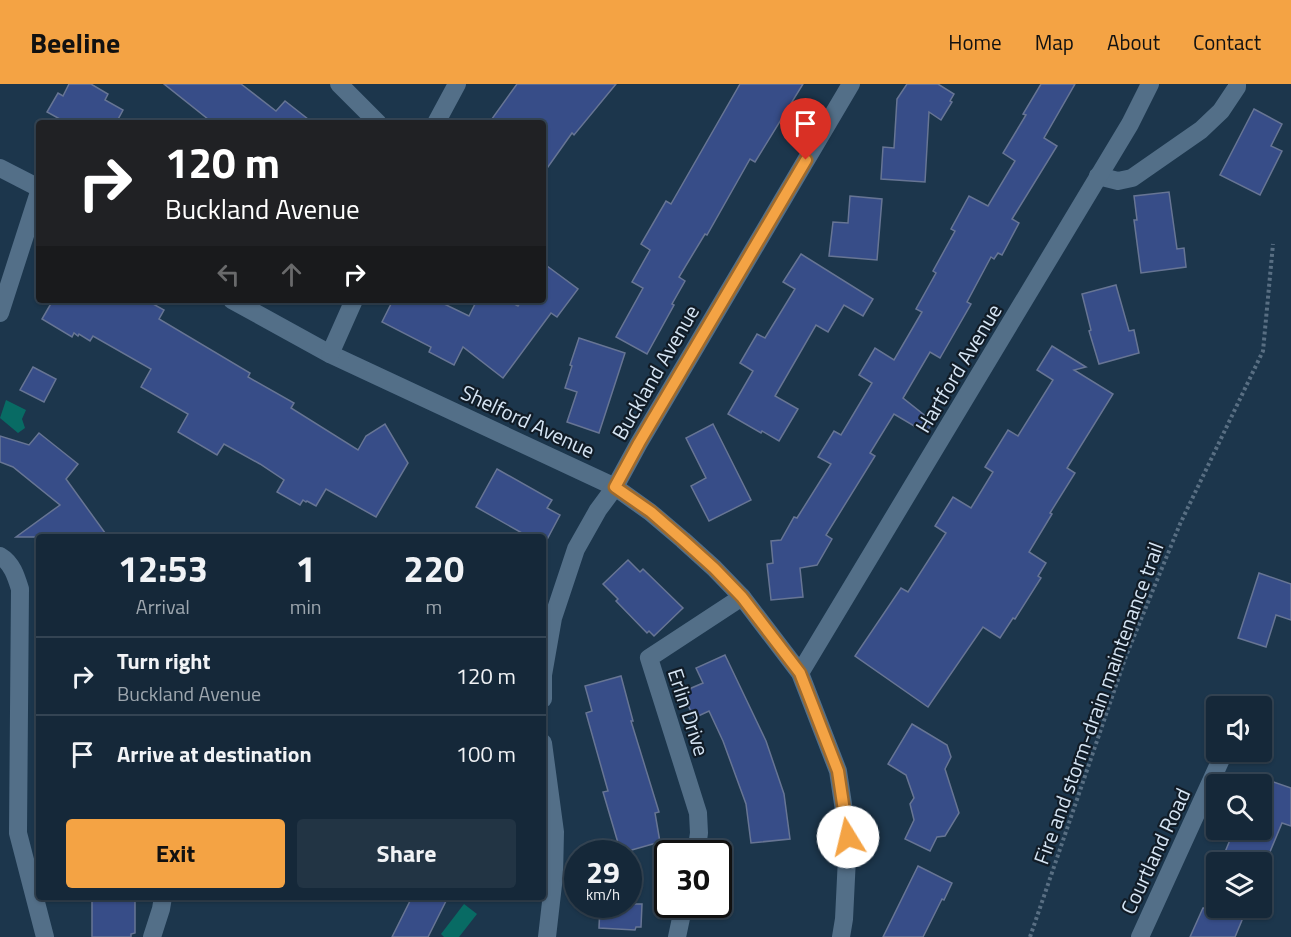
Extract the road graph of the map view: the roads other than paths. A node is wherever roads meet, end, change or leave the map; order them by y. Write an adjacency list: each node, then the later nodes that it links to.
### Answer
1 (339, 84): 6 (street)
2 (457, 84): 7 (street)
3 (851, 84): 16 (street, Buckland Avenue)
4 (1150, 84): 9 (street, Hartford Avenue)
5 (1238, 84): 9 (street)
6 (375, 120)
7 (438, 120)
8 (0, 168): 10 (street)
9 (1098, 176): 20 (street, Hartford Avenue)
10 (36, 188)
11 (36, 199): 14 (street)
12 (237, 303): 15 (street, Shelford Avenue)
13 (353, 303): 15 (street)
14 (0, 313)
15 (330, 354): 16 (street, Shelford Avenue)
16 (615, 487): 18 (street, Shelford Avenue); 19 (street, Buckland Avenue)
17 (0, 556): 26 (street)
18 (742, 597): 20 (street, Shelford Avenue); 23 (street, Erlin Drive)
19 (546, 658)
20 (800, 673): 30 (street, Shelford Avenue)
21 (1220, 762): 31 (street, Courtland Road)
22 (546, 765): 28 (street)
23 (698, 840)
24 (162, 900): 27 (street)
25 (681, 918): 29 (street)
26 (45, 937)
27 (152, 937)
28 (547, 937)
29 (677, 937)
30 (841, 937)
31 (1140, 937)

